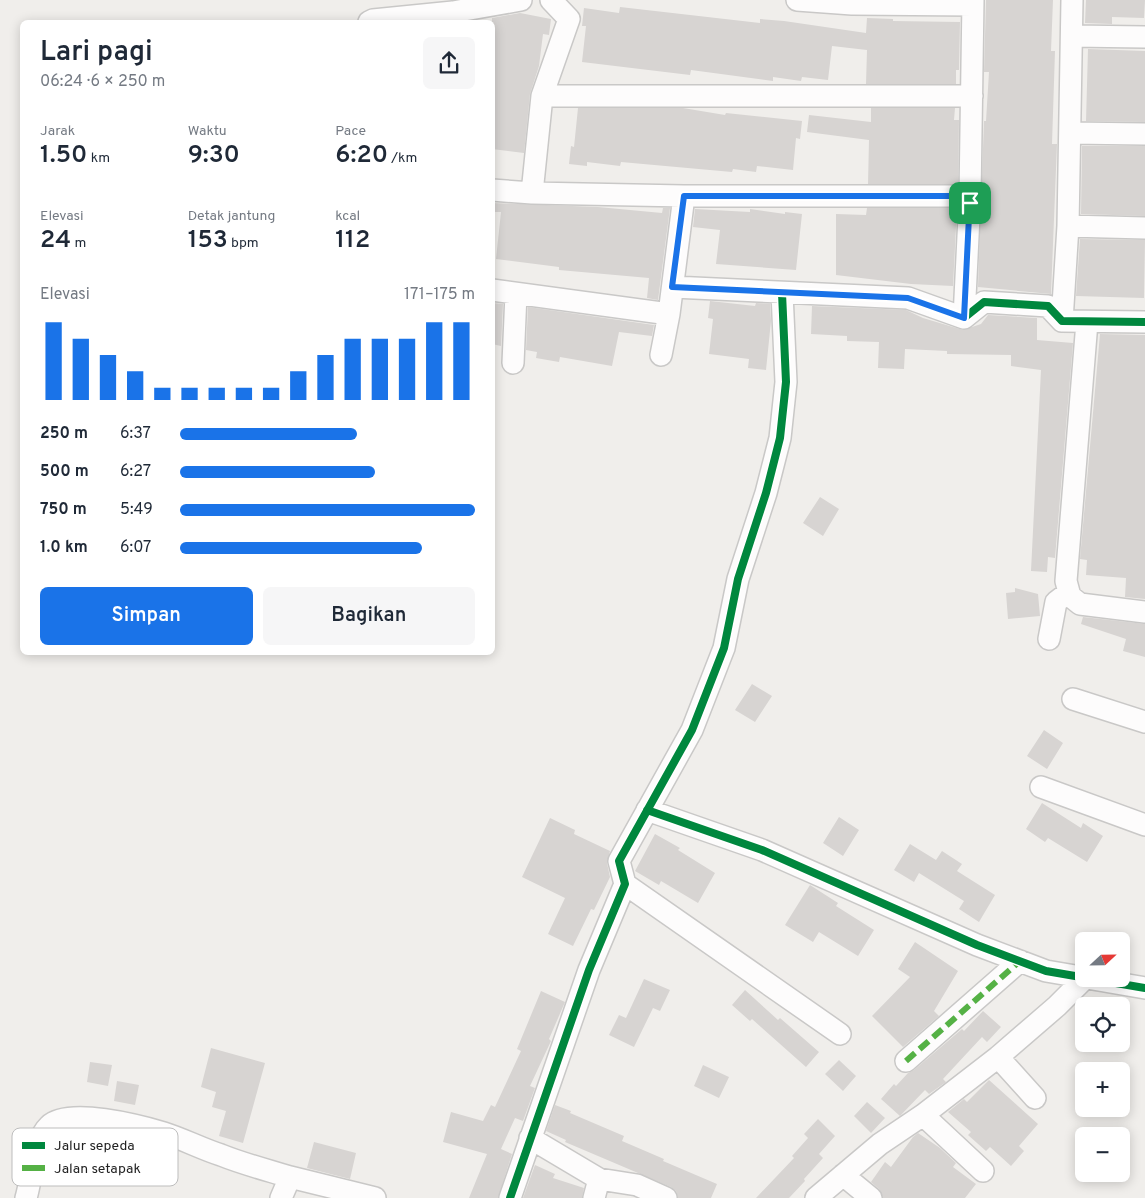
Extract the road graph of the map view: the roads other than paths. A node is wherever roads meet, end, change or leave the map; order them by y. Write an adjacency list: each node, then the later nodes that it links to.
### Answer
1 (521, 0): 6 (street)
2 (551, 0): 10 (street)
3 (797, 0): 5 (street)
4 (1072, 0): 8 (street)
5 (973, 3): 11 (street)
6 (459, 17): 7 (street)
7 (374, 20)
8 (1072, 36): 9 (street); 12 (street)
9 (1145, 37)
10 (542, 96): 11 (street); 15 (street)
11 (972, 96): 17 (street)
12 (1070, 132): 13 (street); 18 (street)
13 (1145, 134)
14 (495, 190): 15 (street)
15 (532, 193): 16 (street)
16 (684, 196): 17 (street); 20 (street)
17 (970, 196): 25 (street)
18 (1068, 226): 19 (street); 26 (street)
19 (1145, 228)
20 (672, 287): 22 (street); 24 (street)
21 (495, 290): 23 (street)
22 (782, 293): 25 (street); 37 (street)
23 (516, 294): 24 (street); 30 (street)
24 (669, 314): 29 (street)
25 (964, 318): 26 (street)
26 (1062, 321): 27 (street)
27 (1087, 322): 28 (street); 31 (street)
28 (1145, 322)
29 (661, 355)
30 (513, 363)
31 (1069, 592): 32 (street); 33 (street)
32 (1145, 612)
33 (1049, 639)
34 (1073, 699): 35 (street)
35 (1145, 722)
36 (1041, 787): 38 (street)
37 (647, 810): 39 (street); 40 (street)
38 (1145, 825)
39 (625, 884): 45 (street); 52 (street)
40 (1020, 962): 41 (street); 47 (street)
41 (1075, 977)
42 (1130, 986): 44 (street)
43 (1075, 988): 46 (street)
44 (1145, 988)
45 (840, 1034)
46 (998, 1057): 48 (street); 49 (street)
47 (906, 1061)
48 (1035, 1098)
49 (923, 1115): 54 (street); 55 (street)
50 (47, 1128): 51 (street)
51 (142, 1128)
52 (530, 1138): 58 (street); 62 (street)
53 (178, 1139): 56 (street)
54 (983, 1171)
55 (843, 1175): 64 (street); 65 (street)
56 (290, 1177): 60 (street); 61 (street)
57 (30, 1186): 59 (street)
58 (596, 1188): 63 (street)
59 (26, 1198)
60 (281, 1198)
61 (375, 1198)
62 (510, 1198)
63 (666, 1198)
64 (816, 1198)
65 (871, 1198)

